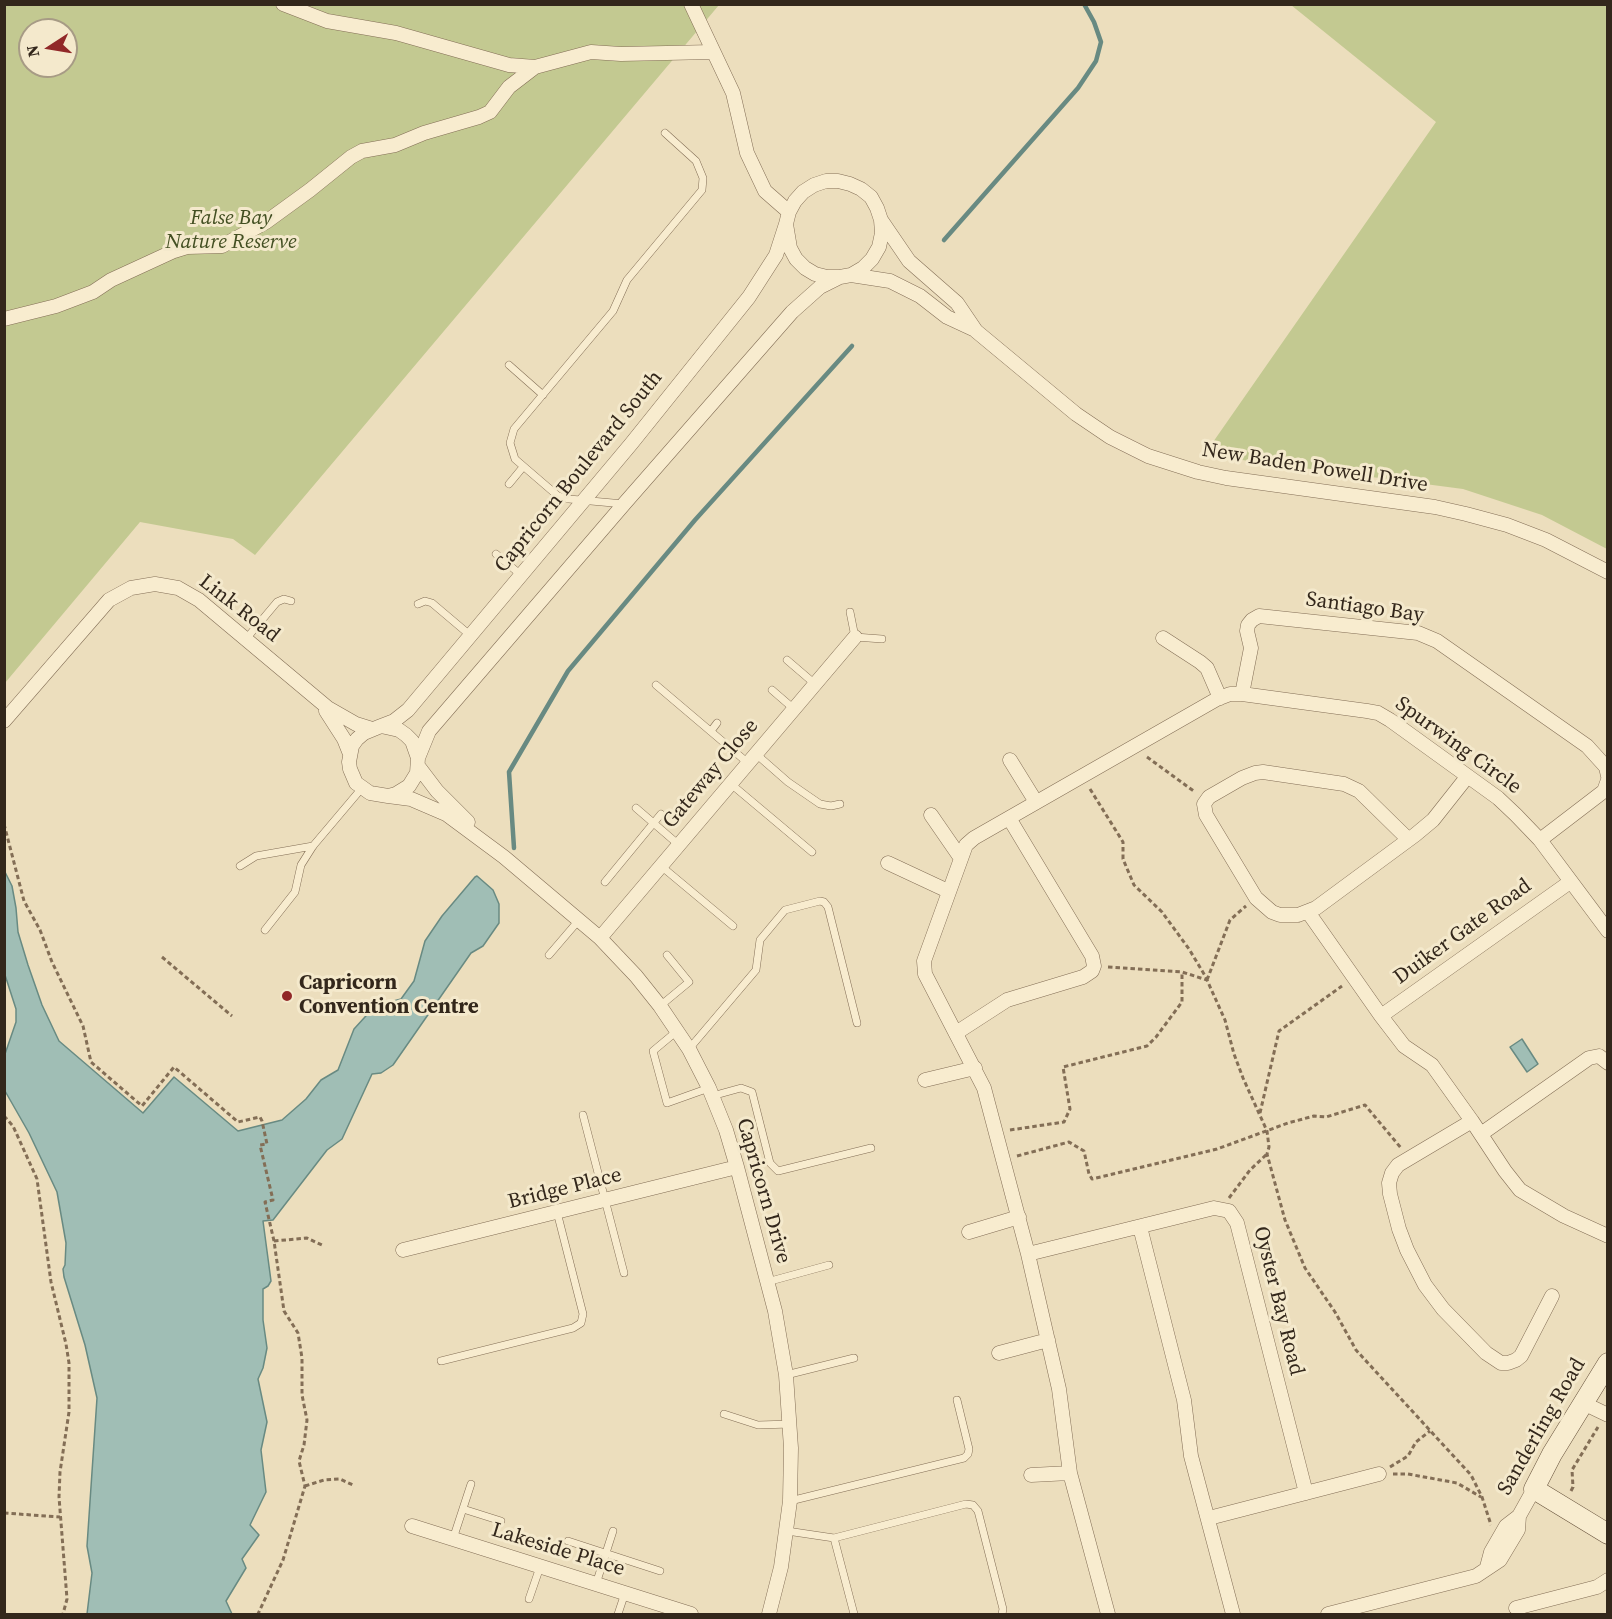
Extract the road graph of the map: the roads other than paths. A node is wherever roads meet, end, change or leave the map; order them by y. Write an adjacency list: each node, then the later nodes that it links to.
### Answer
1 (283, 4): 4 (street)
2 (691, 4): 3 (street)
3 (712, 52): 4 (street); 6 (street)
4 (535, 67): 9 (street)
5 (665, 133): 12 (lane)
6 (788, 218): 7 (street); 8 (street); 15 (street, Capricorn Boulevard South)
7 (881, 220): 8 (street); 10 (street, New Baden Powell Drive)
8 (845, 276): 10 (street, New Baden Powell Drive); 16 (street)
9 (4, 319)
10 (976, 331): 18 (street, New Baden Powell Drive)
11 (509, 365): 12 (lane)
12 (543, 395): 13 (lane)
13 (524, 466): 14 (lane); 15 (lane)
14 (509, 484)
15 (582, 501): 16 (lane); 19 (street, Capricorn Boulevard South)
16 (624, 504): 43 (street)
17 (496, 554): 19 (lane)
18 (1608, 572)
19 (521, 575): 23 (street, Capricorn Boulevard South)
20 (291, 601): 26 (lane)
21 (418, 604): 23 (lane)
22 (850, 612): 24 (lane)
23 (471, 636): 38 (street, Capricorn Boulevard South)
24 (855, 636): 27 (lane); 30 (street, Gateway Close)
25 (1163, 638): 34 (street)
26 (246, 639): 33 (street, Link Road); 36 (street, Link Road)
27 (882, 639)
28 (787, 660): 30 (lane)
29 (656, 684): 39 (lane)
30 (815, 684): 35 (street, Gateway Close)
31 (772, 690): 35 (lane)
32 (1242, 694): 34 (street, Spurwing Circle); 44 (street, Spurwing Circle); 45 (street, Santiago Bay)
33 (315, 698): 38 (street, Link Road); 40 (street, Link Road)
34 (1220, 698): 49 (street, Spurwing Circle)
35 (794, 709): 41 (street, Gateway Close)
36 (4, 721)
37 (717, 723): 39 (lane)
38 (376, 728): 40 (street); 43 (street)
39 (711, 731): 41 (lane)
40 (350, 754): 47 (street)
41 (752, 758): 46 (street, Gateway Close); 50 (lane)
42 (1010, 760): 49 (street)
43 (418, 762): 48 (street); 61 (street, Capricorn Drive)
44 (1467, 777): 56 (street); 57 (street, Spurwing Circle)
45 (1608, 778): 57 (street, Santiago Bay)
46 (731, 784): 58 (street, Gateway Close); 60 (lane)
47 (362, 788): 48 (street); 59 (lane)
48 (388, 796): 61 (street, Capricorn Drive)
49 (1035, 802): 54 (street, Spurwing Circle)
50 (840, 804)
51 (636, 808): 55 (lane)
52 (661, 814): 55 (lane)
53 (931, 814): 62 (street)
54 (1009, 818): 62 (street, Spurwing Circle); 81 (street)
55 (654, 823): 58 (lane); 66 (lane)
56 (1408, 839): 69 (street); 69 (street)
57 (1540, 840): 67 (street, Spurwing Circle)
58 (679, 845): 65 (street, Gateway Close)
59 (314, 846): 64 (lane); 73 (lane)
60 (812, 852)
61 (504, 857): 70 (street, Capricorn Drive)
62 (960, 857): 68 (street)
63 (888, 863): 68 (street)
64 (240, 866)
65 (661, 866): 72 (lane); 74 (street, Gateway Close)
66 (604, 882)
67 (1570, 882): 71 (street, Spurwing Circle); 78 (street, Duiker Gate Road)
68 (948, 891): 81 (street)
69 (1308, 912): 78 (street)
70 (579, 920): 74 (street, Capricorn Drive); 75 (lane)
71 (1606, 924)
72 (733, 926)
73 (265, 930)
74 (600, 938): 77 (street, Capricorn Drive)
75 (549, 955)
76 (667, 955): 77 (lane)
77 (660, 1005): 80 (street, Capricorn Drive)
78 (1382, 1016): 88 (street)
79 (857, 1023): 82 (lane)
80 (677, 1031): 82 (street, Capricorn Drive); 86 (lane)
81 (956, 1033): 84 (street)
82 (689, 1049): 86 (street, Capricorn Drive)
83 (1608, 1063): 89 (street)
84 (975, 1068): 85 (street); 94 (street)
85 (926, 1080)
86 (711, 1092): 90 (lane); 91 (street, Capricorn Drive)
87 (583, 1115): 92 (lane)
88 (1472, 1121): 89 (street); 103 (street)
89 (1481, 1134): 97 (street)
90 (871, 1148)
91 (737, 1167): 92 (street, Bridge Place); 102 (street, Capricorn Drive)
92 (605, 1200): 93 (street, Bridge Place); 101 (lane)
93 (557, 1212): 98 (street, Bridge Place); 107 (lane)
94 (1019, 1217): 96 (street); 99 (street)
95 (1140, 1227): 99 (street); 120 (street, Oyster Bay Road); 124 (street)
96 (969, 1232)
97 (1608, 1236)
98 (402, 1250)
99 (1028, 1254): 104 (street)
100 (829, 1266): 102 (lane)
101 (624, 1273)
102 (767, 1282): 109 (street, Capricorn Drive)
103 (1552, 1296)
104 (1048, 1340): 105 (street); 115 (street)
105 (999, 1353)
106 (854, 1358): 109 (lane)
107 (441, 1361)
108 (1608, 1363): 111 (street, Sanderling Road)
109 (786, 1375): 114 (street, Capricorn Drive)
110 (957, 1400): 121 (lane)
111 (1583, 1402): 113 (street); 119 (street, Sanderling Road)
112 (724, 1414): 114 (lane)
113 (1605, 1418)
114 (790, 1424): 121 (street, Capricorn Drive)
115 (1071, 1473): 117 (street); 147 (street)
116 (1379, 1474): 120 (street)
117 (1031, 1475)
118 (471, 1484): 122 (lane)
119 (1534, 1489): 123 (street, Sanderling Road); 129 (street)
120 (1306, 1493): 124 (street)
121 (790, 1501): 128 (street, Capricorn Drive)
122 (463, 1509): 125 (lane); 131 (lane)
123 (1519, 1516): 135 (street); 135 (street)
124 (1209, 1518): 148 (street)
125 (501, 1521)
126 (412, 1526): 131 (street, Lakeside Place)
127 (613, 1530): 133 (lane)
128 (787, 1531): 130 (lane); 144 (street, Capricorn Drive)
129 (1608, 1534)
130 (834, 1538): 145 (lane); 146 (lane)
131 (453, 1539): 134 (street, Lakeside Place)
132 (568, 1541): 133 (lane)
133 (606, 1554): 136 (lane); 138 (lane)
134 (540, 1567): 138 (street, Lakeside Place); 140 (lane)
135 (1487, 1568): 149 (street)
136 (660, 1571)
137 (1608, 1580): 141 (street)
138 (596, 1584): 139 (street, Lakeside Place)
139 (625, 1593): 142 (lane); 143 (street, Lakeside Place)
140 (530, 1599)
141 (1516, 1608)
142 (618, 1614)
143 (691, 1614)
144 (769, 1614)
145 (854, 1614)
146 (1002, 1614)
147 (1108, 1614)
148 (1233, 1614)
149 (1328, 1614)

